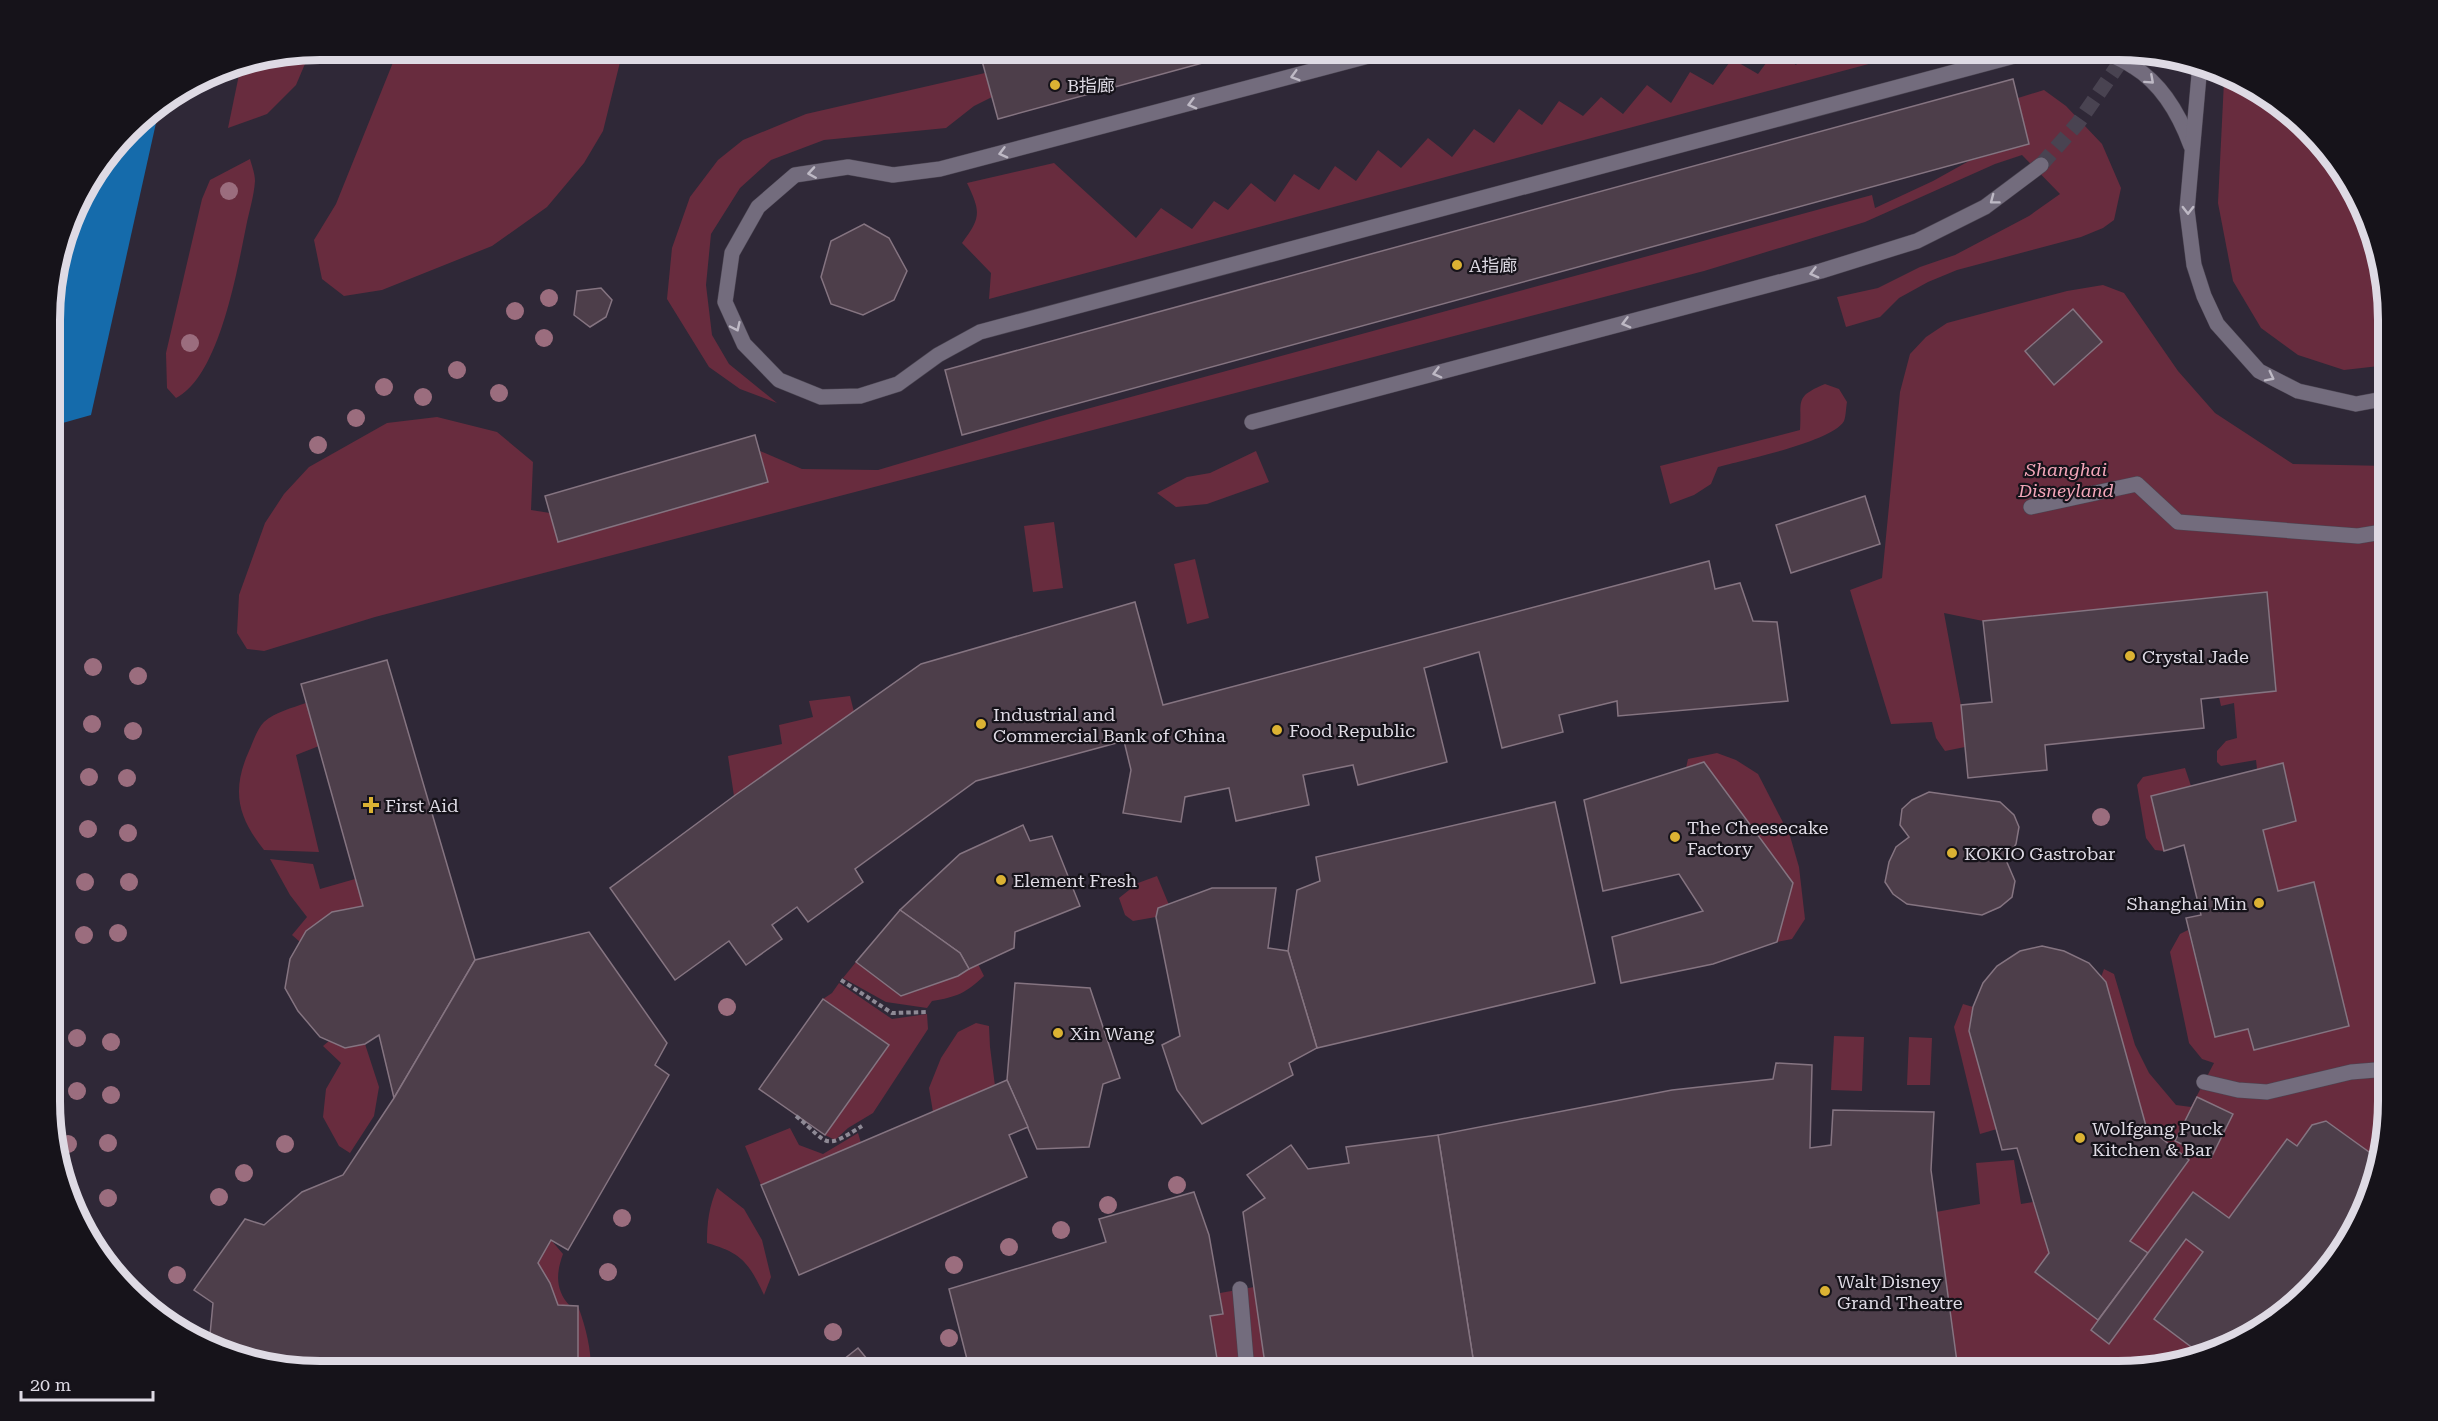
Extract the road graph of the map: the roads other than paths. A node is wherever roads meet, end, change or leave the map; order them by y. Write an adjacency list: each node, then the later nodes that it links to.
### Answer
1 (1354, 60): 2 (street, one-way to 2)
2 (2000, 60)
3 (2121, 60): 5 (street, one-way to 5)
4 (2199, 73): 5 (street)
5 (2193, 151): 7 (street, one-way to 7)
6 (2041, 165): 8 (street, one-way to 8)
7 (2378, 400)
8 (1252, 422)
9 (2031, 507): 10 (street)
10 (2378, 533)
11 (2378, 1070): 12 (street)
12 (2204, 1082)
13 (1240, 1289): 14 (street)
14 (1246, 1361)

